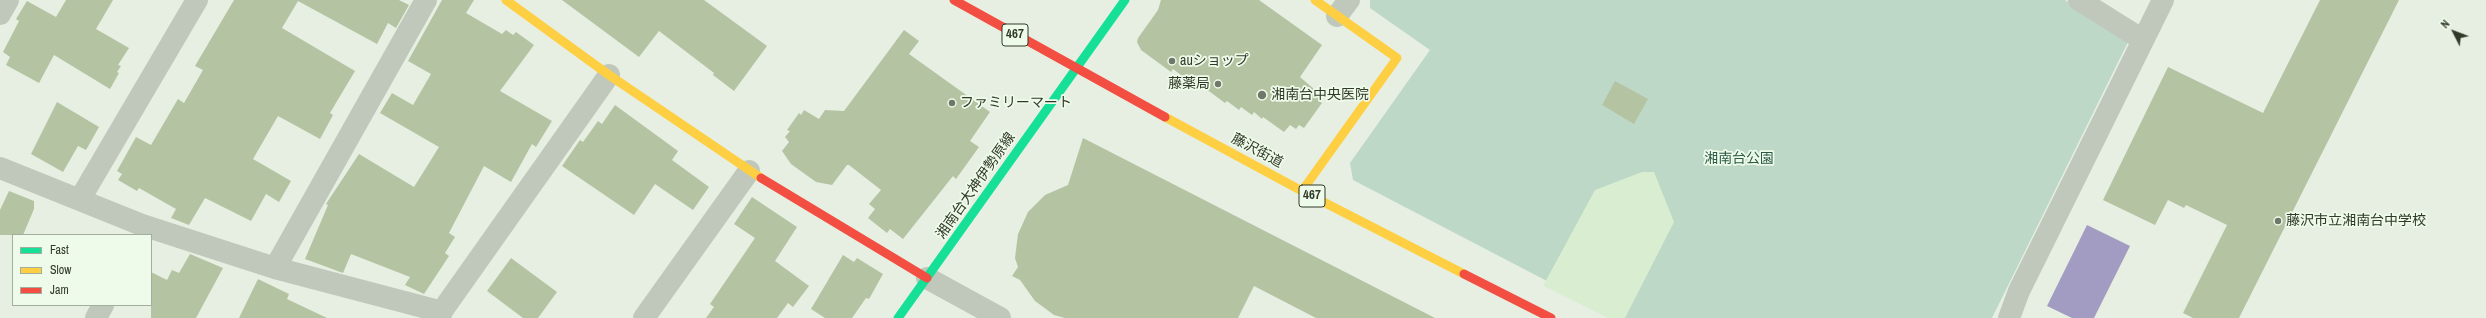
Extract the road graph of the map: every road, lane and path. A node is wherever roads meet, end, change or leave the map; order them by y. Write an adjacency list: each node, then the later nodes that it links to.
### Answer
1 (8, 0): 11 (street)
2 (197, 0): 18 (street)
3 (426, 0): 20 (street)
4 (506, 0): 14 (main road)
5 (954, 0): 13 (main road, 藤沢街道 / 467)
6 (1126, 0): 13 (main road, 湘南台大神伊勢原線)
7 (1315, 0): 10 (main road)
8 (2079, 0): 12 (street)
9 (2163, 0): 12 (street)
10 (1343, 8): 17 (main road)
11 (0, 14)
12 (2143, 40): 24 (street)
13 (1076, 69): 17 (main road, 藤沢街道 / 467); 21 (main road, 湘南台大神伊勢原線)
14 (608, 75): 16 (main road); 23 (street)
15 (0, 168): 18 (street)
16 (749, 171): 21 (main road); 26 (street)
17 (1302, 191): 29 (main road, 藤沢街道 / 467)
18 (80, 199): 19 (street)
19 (140, 230): 20 (street)
20 (275, 268): 23 (street)
21 (927, 278): 27 (main road, 湘南台大神伊勢原線); 28 (street)
22 (102, 306): 25 (street)
23 (440, 315)
24 (2011, 317)
25 (96, 318)
26 (644, 318)
27 (898, 318)
28 (1000, 318)
29 (1551, 318)

